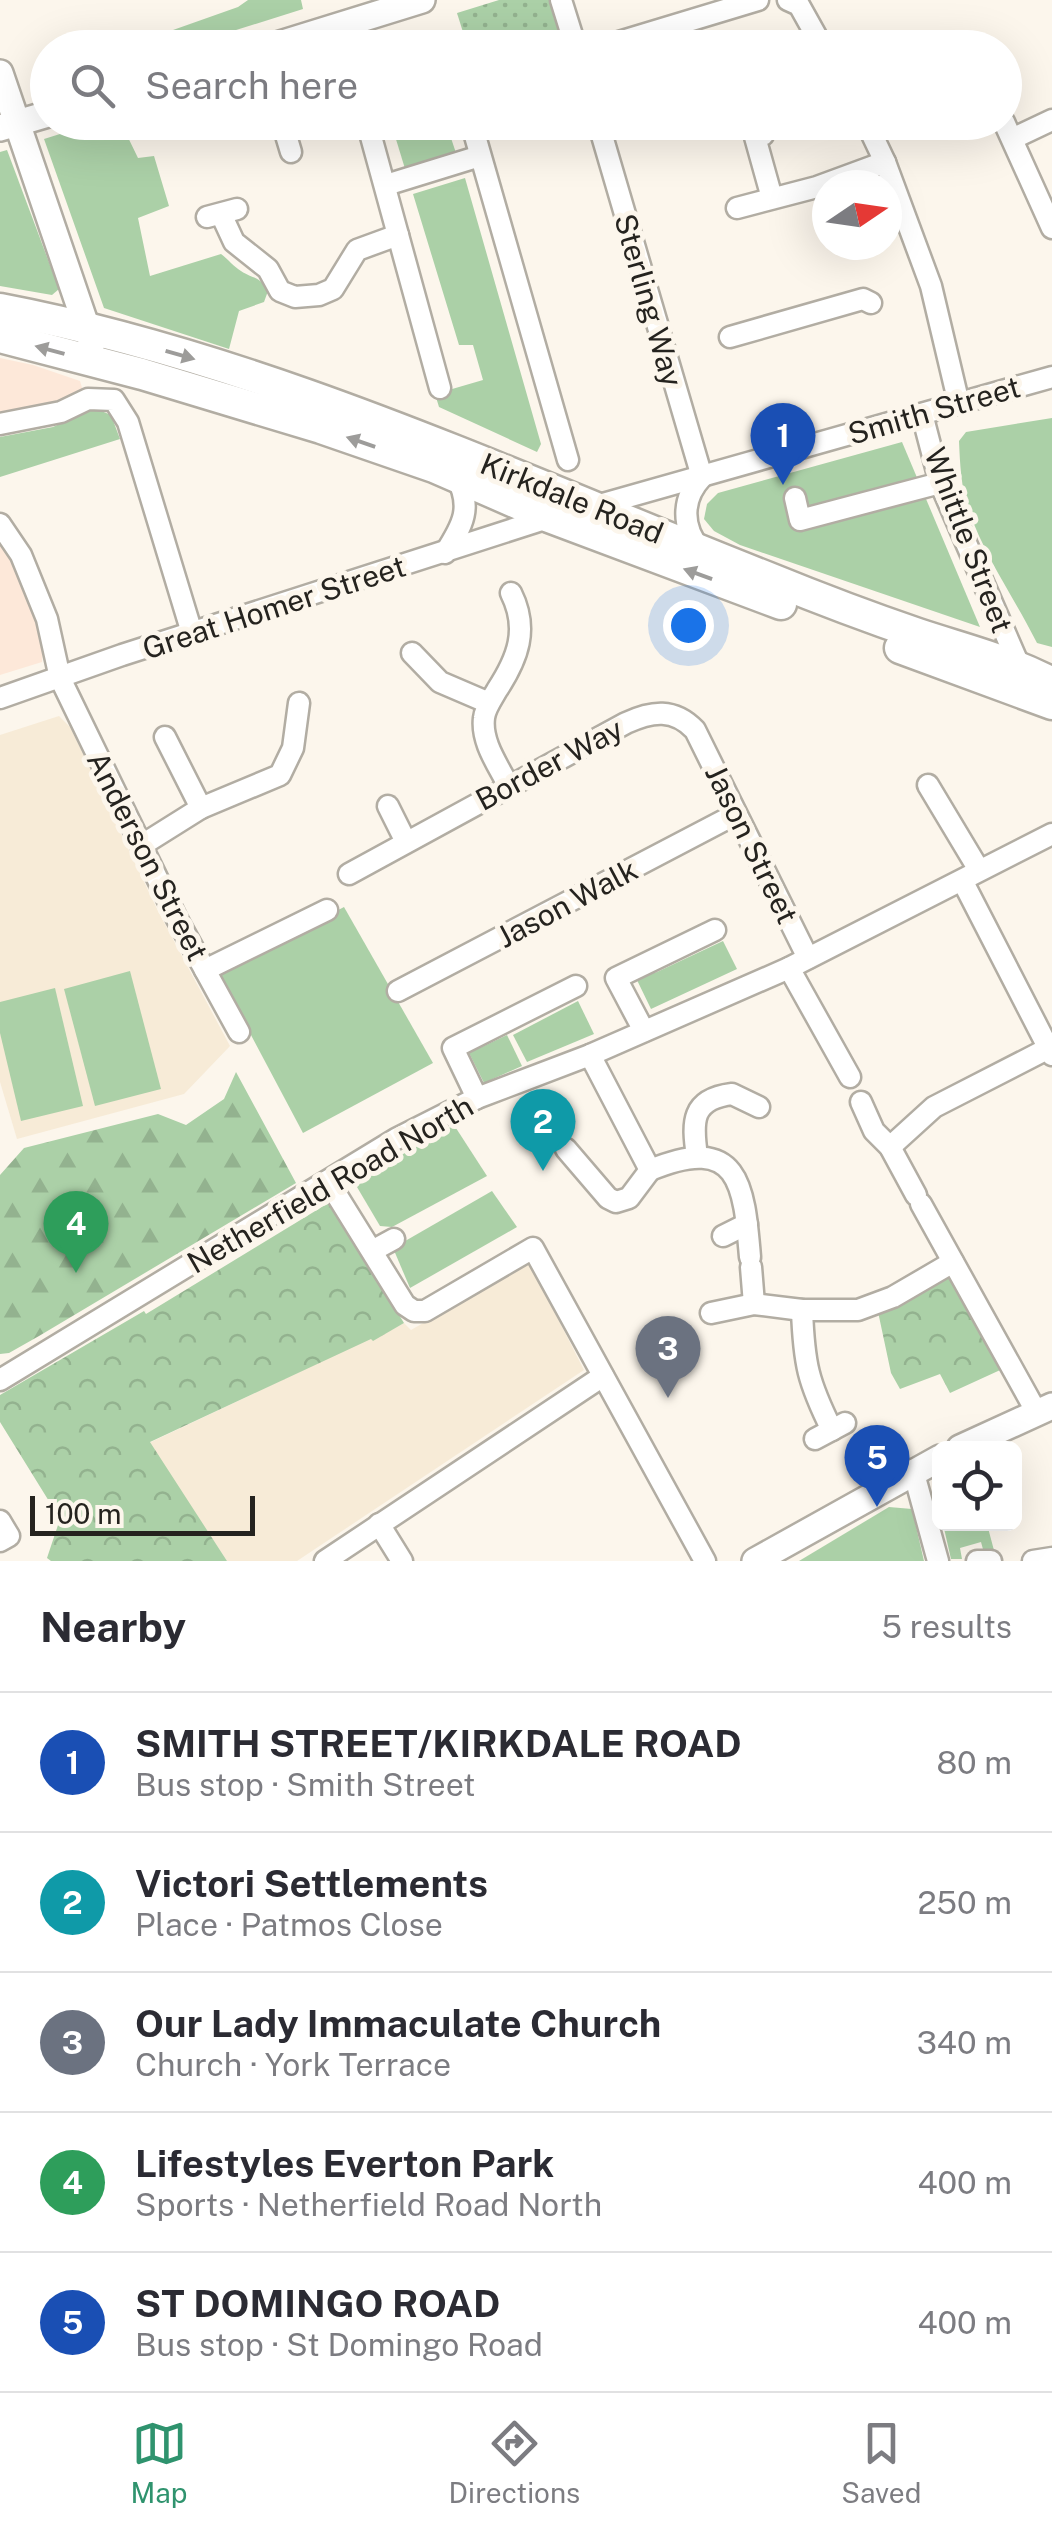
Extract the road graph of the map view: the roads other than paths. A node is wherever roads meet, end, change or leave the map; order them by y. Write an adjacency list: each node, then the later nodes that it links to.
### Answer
1 (422, 0): 5 (main road)
2 (560, 0): 6 (street)
3 (758, 0): 7 (street)
4 (794, 3): 8 (street)
5 (356, 30)
6 (570, 30)
7 (658, 30)
8 (811, 30)
9 (0, 74): 11 (main road)
10 (1052, 120): 12 (street)
11 (8, 126): 31 (main road)
12 (1022, 127)
13 (287, 140): 20 (street)
14 (372, 140): 23 (street)
15 (475, 140): 21 (street)
16 (603, 140): 42 (street, Sterling Way)
17 (755, 140): 24 (street)
18 (875, 140): 22 (street)
19 (1013, 140): 27 (street)
20 (291, 152)
21 (480, 156): 23 (street); 40 (street)
22 (885, 162): 24 (street); 37 (street)
23 (386, 185): 28 (street)
24 (772, 198): 25 (street)
25 (737, 208)
26 (222, 213): 28 (street)
27 (1052, 228)
28 (398, 235): 36 (street)
29 (871, 303): 33 (street)
30 (0, 309): 31 (highway, Kirkdale Road)
31 (87, 328): 34 (main road); 45 (highway, Kirkdale Road, one-way to 45)
32 (0, 337): 34 (highway, Kirkdale Road, one-way to 32)
33 (730, 337)
34 (100, 363): 41 (highway, Kirkdale Road, one-way to 34)
35 (1052, 377): 37 (street, Smith Street)
36 (440, 388)
37 (959, 404): 38 (street, Smith Street)
38 (922, 414): 42 (street, Smith Street); 43 (street, Whittle Street)
39 (0, 424): 51 (street)
40 (568, 460)
41 (456, 476): 46 (highway, Kirkdale Road); 49 (street)
42 (702, 477): 45 (street, Smith Street); 48 (street)
43 (940, 483): 44 (street); 53 (street, Whittle Street)
44 (794, 498)
45 (595, 506): 46 (street, Great Homer Street); 48 (highway, Kirkdale Road)
46 (549, 517): 49 (street, Great Homer Street); 60 (highway, Kirkdale Road, one-way to 46)
47 (0, 524): 55 (street, Anderson Street)
48 (700, 548): 53 (highway, Kirkdale Road)
49 (445, 552): 51 (street, Great Homer Street)
50 (511, 593): 59 (street)
51 (192, 633): 55 (street, Great Homer Street)
52 (439, 650): 59 (street)
53 (1018, 665): 54 (highway); 56 (highway, Kirkdale Road)
54 (1052, 672)
55 (60, 678): 57 (street, Great Homer Street); 70 (street, Anderson Street)
56 (1052, 683)
57 (0, 698)
58 (299, 702): 66 (street)
59 (489, 704): 63 (street)
60 (1052, 704)
61 (695, 730): 63 (street, Border Way); 67 (street, Jason Street)
62 (164, 738): 66 (street)
63 (508, 785): 69 (street, Border Way)
64 (928, 785): 72 (street)
65 (388, 806): 69 (street)
66 (201, 808): 70 (street)
67 (736, 814): 75 (street, Jason Street); 78 (street, Jason Walk)
68 (1052, 834): 72 (street, Netherfield Road North)
69 (406, 842): 71 (street, Border Way)
70 (142, 846): 76 (street, Anderson Street)
71 (349, 874)
72 (971, 876): 75 (street, Netherfield Road North); 81 (street)
73 (327, 910): 76 (street)
74 (715, 930): 80 (street)
75 (799, 963): 80 (street, Netherfield Road North); 83 (street, Jason Street)
76 (205, 970): 79 (street, Anderson Street)
77 (576, 986): 84 (street)
78 (412, 992)
79 (238, 1032)
80 (644, 1032): 82 (street, Netherfield Road North)
81 (1050, 1051): 87 (street)
82 (590, 1055): 84 (street, Netherfield Road North); 90 (street)
83 (850, 1077)
84 (477, 1098): 91 (street, Netherfield Road North)
85 (861, 1102): 87 (street)
86 (759, 1108): 89 (street)
87 (890, 1147): 96 (street)
88 (566, 1149): 90 (street)
89 (697, 1156): 90 (street); 92 (street)
90 (650, 1170)
91 (328, 1181): 95 (street); 101 (street, Netherfield Road North)
92 (747, 1224): 93 (street); 97 (street)
93 (723, 1236)
94 (394, 1238): 95 (street)
95 (372, 1250): 100 (street)
96 (954, 1262): 98 (street); 102 (street)
97 (754, 1304): 98 (street); 99 (street)
98 (802, 1310): 103 (street)
99 (711, 1314)
100 (603, 1376): 108 (street); 113 (street)
101 (0, 1380)
102 (1044, 1410): 104 (main road)
103 (831, 1431)
104 (975, 1441)
105 (932, 1462): 106 (main road)
106 (914, 1470): 114 (main road); 115 (street)
107 (0, 1520): 109 (street)
108 (379, 1524): 111 (street); 112 (street)
109 (0, 1541)
110 (1052, 1558): 118 (street)
111 (325, 1561)
112 (402, 1561)
113 (704, 1561)
114 (755, 1561)
115 (938, 1561)
116 (977, 1561): 117 (street)
117 (990, 1561)
118 (1033, 1561)

